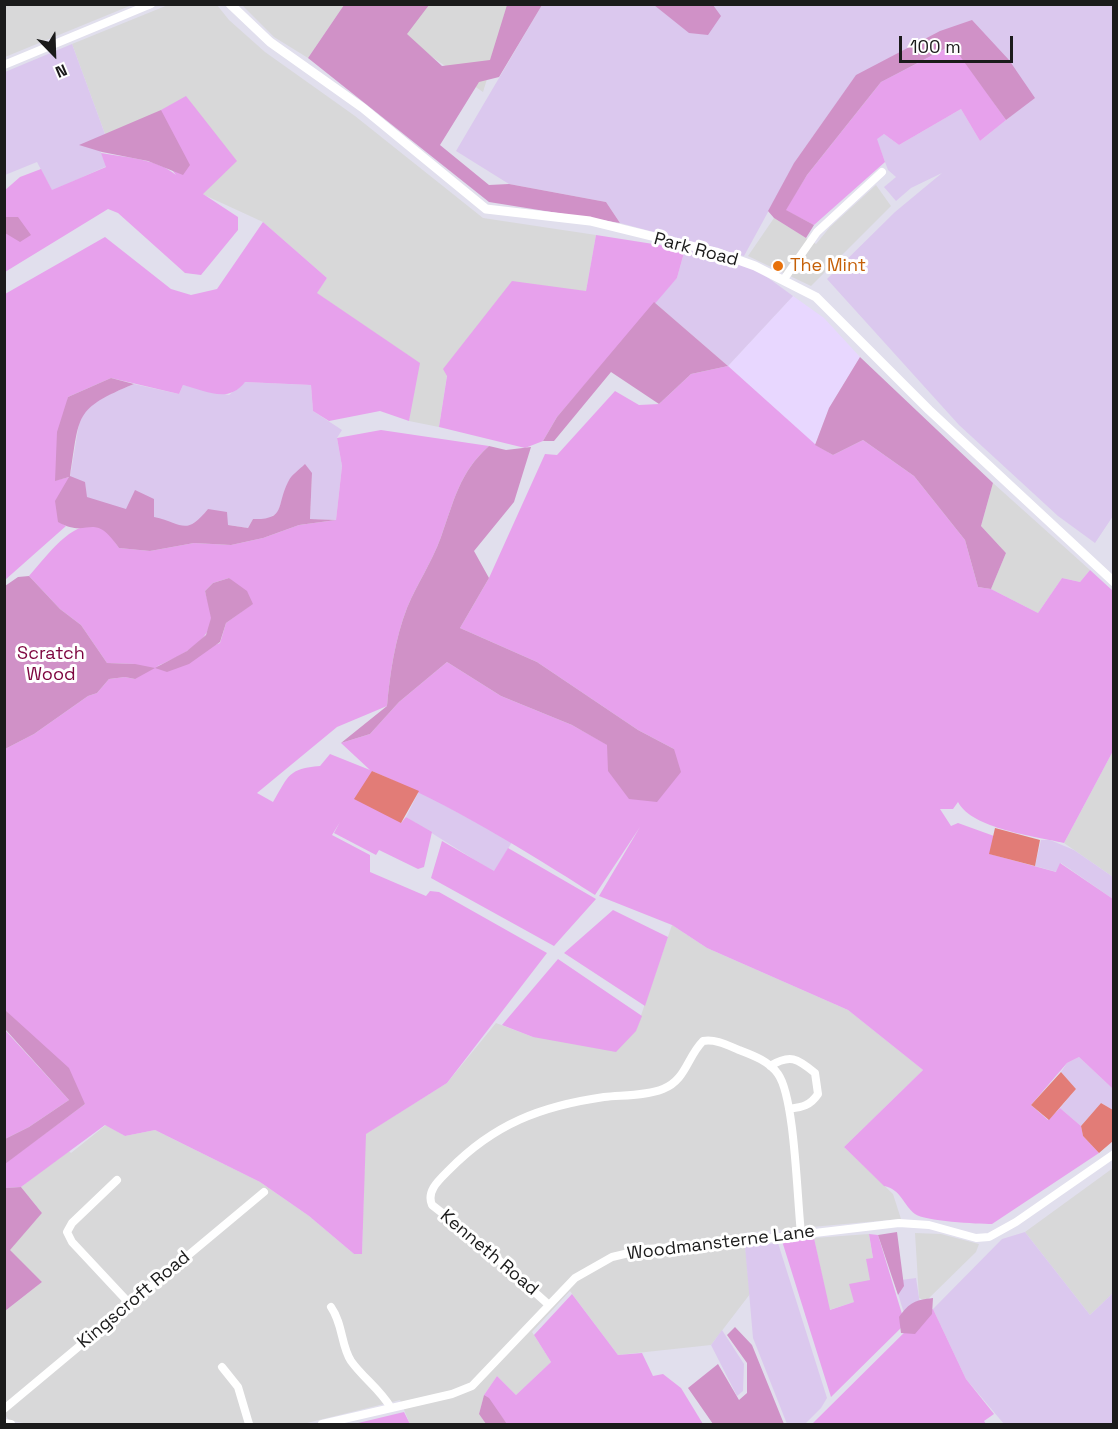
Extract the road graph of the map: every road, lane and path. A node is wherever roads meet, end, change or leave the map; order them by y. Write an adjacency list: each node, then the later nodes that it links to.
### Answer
1 (151, 4): 3 (street)
2 (230, 4): 5 (street, Park Road)
3 (4, 65)
4 (882, 172): 5 (street)
5 (784, 279): 6 (street, Park Road)
6 (1113, 582)
7 (770, 1066): 8 (street); 8 (street); 14 (street, Kenneth Road)
8 (789, 1109): 12 (street)
9 (1113, 1154): 12 (street, Woodmansterne Lane)
10 (117, 1180): 13 (street)
11 (264, 1192): 13 (street, Kingscroft Road)
12 (801, 1233): 14 (street, Woodmansterne Lane)
13 (129, 1303): 18 (street, Kingscroft Road)
14 (549, 1305): 17 (street, Woodmansterne Lane)
15 (331, 1307): 17 (street)
16 (222, 1367): 21 (street)
17 (391, 1408): 22 (street, Woodmansterne Lane)
18 (4, 1409)
19 (4, 1423): 20 (street)
20 (11, 1425)
21 (249, 1425)
22 (322, 1425)

